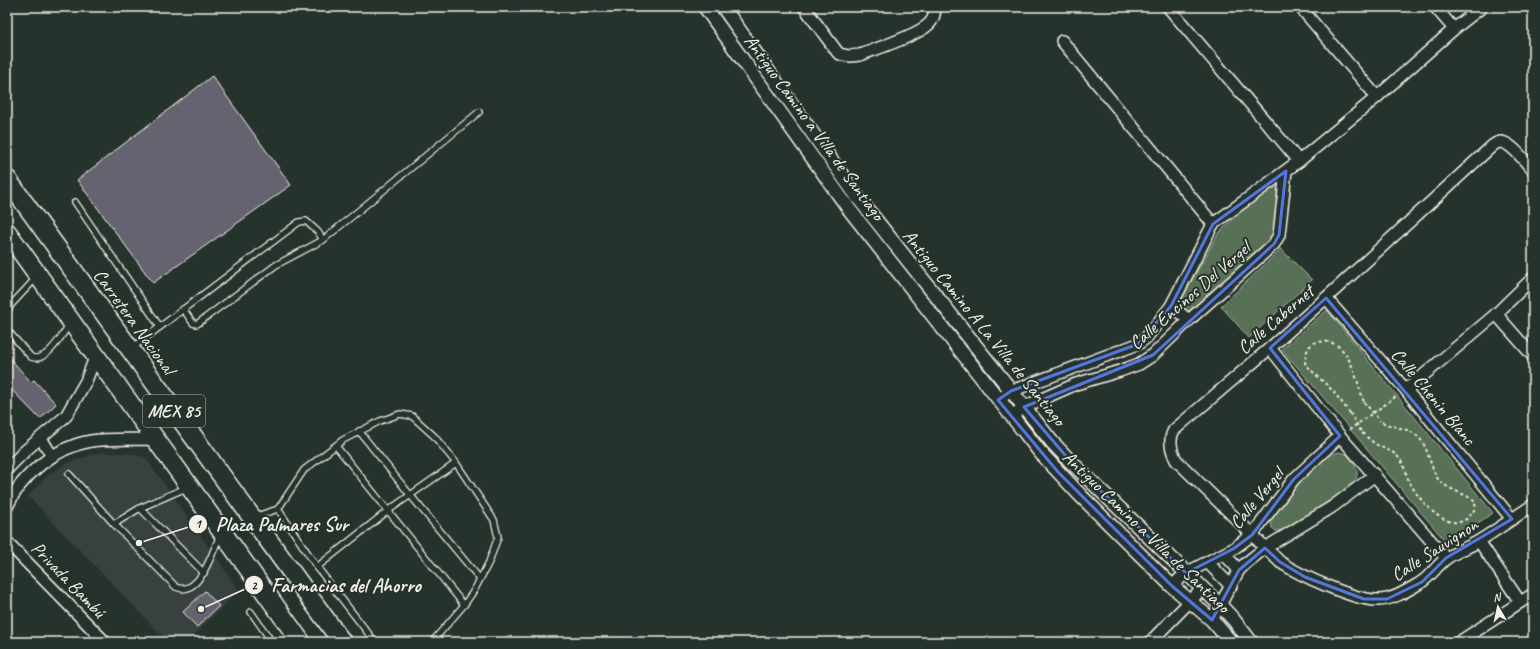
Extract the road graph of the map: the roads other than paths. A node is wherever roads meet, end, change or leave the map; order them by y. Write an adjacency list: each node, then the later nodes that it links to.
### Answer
1 (705, 7): 38 (street, Antiguo Camino a Villa de Santiago)
2 (724, 7): 37 (street, Antiguo Camino A La Villa de Santiago)
3 (804, 7): 8 (street)
4 (1168, 7): 13 (street)
5 (1300, 7): 11 (street)
6 (1435, 7): 9 (street)
7 (1482, 7): 9 (street, Calle Encinos Del Vergel)
8 (935, 10)
9 (1454, 29): 11 (street, Calle Encinos Del Vergel)
10 (1062, 41): 18 (street)
11 (1376, 97): 13 (street, Calle Encinos Del Vergel)
12 (478, 112): 20 (lane)
13 (1299, 161): 15 (street, Calle Encinos Del Vergel)
14 (1533, 170): 23 (street, Calle Cabernet)
15 (1286, 171): 18 (street, Calle Encinos Del Vergel); 28 (street, Calle Encinos Del Vergel)
16 (7, 179): 33 (highway, Carretera Nacional / MEX 85)
17 (75, 202): 31 (lane)
18 (1213, 224): 24 (street, Calle Encinos Del Vergel)
19 (7, 232): 21 (highway, MEX 85)
20 (323, 240): 25 (lane); 25 (lane)
21 (38, 276): 26 (lane); 29 (highway, MEX 85)
22 (1533, 278): 27 (street)
23 (1326, 298): 32 (street, Calle Cabernet); 36 (street, Calle Chenin Blanc)
24 (1171, 306): 28 (street); 37 (street, Calle Encinos Del Vergel)
25 (183, 309): 31 (lane)
26 (7, 313)
27 (1496, 314): 35 (street); 36 (street)
28 (1189, 320): 39 (street, Calle Encinos Del Vergel)
29 (72, 321): 30 (lane); 34 (highway, MEX 85)
30 (7, 327)
31 (160, 327): 33 (lane)
32 (1270, 348): 42 (street); 62 (street, Calle Cabernet)
33 (130, 349): 58 (highway, Carretera Nacional / MEX 85)
34 (96, 355): 43 (street); 44 (highway, MEX 85)
35 (1533, 356)
36 (1406, 390): 59 (street, Calle Chenin Blanc)
37 (1011, 391): 38 (street, Calle Encinos Del Vergel); 39 (street, Antiguo Camino A La Villa de Santiago)
38 (998, 400): 40 (street, Antiguo Camino a Villa de Santiago)
39 (1024, 407): 40 (street, Calle Encinos Del Vergel); 71 (street, Antiguo Camino A La Villa de Santiago)
40 (1012, 416): 74 (street, Antiguo Camino a Villa de Santiago)
41 (359, 431): 45 (lane); 47 (lane); 52 (lane)
42 (1340, 436): 50 (street); 62 (street, Calle Vergel)
43 (41, 438): 46 (street); 48 (street)
44 (155, 440): 46 (street); 51 (highway, MEX 85)
45 (336, 446): 56 (lane); 57 (lane)
46 (52, 456): 54 (street)
47 (456, 463): 52 (lane); 73 (lane)
48 (7, 469)
49 (69, 474): 60 (lane)
50 (1375, 475): 65 (street, Calle Vergel); 67 (street)
51 (188, 487): 55 (lane); 61 (highway, MEX 85)
52 (410, 496): 57 (lane); 73 (lane)
53 (1533, 505): 59 (street, Calle Sauvignon)
54 (7, 507)
55 (140, 508): 60 (lane); 72 (lane)
56 (278, 509): 58 (lane); 69 (lane)
57 (389, 510): 69 (lane); 80 (lane)
58 (252, 518): 87 (highway, Carretera Nacional / MEX 85)
59 (1512, 519): 63 (street, Calle Sauvignon)
60 (114, 524): 72 (lane)
61 (221, 533): 72 (lane); 84 (highway, MEX 85)
62 (1252, 535): 65 (street, Calle Sauvignon); 66 (street, Calle Vergel)
63 (1479, 541): 67 (street, Calle Sauvignon); 79 (street)
64 (7, 542): 85 (street, Privada Bambú)
65 (1265, 548): 67 (street, Calle Sauvignon); 70 (street, Calle Vergel)
66 (1224, 554): 68 (street, Calle Vergel); 70 (street)
67 (1446, 558)
68 (1208, 563): 71 (street, Calle Vergel); 75 (street)
69 (316, 567): 88 (lane)
70 (1239, 570): 75 (street, Calle Vergel)
71 (1186, 573): 74 (street, Calle Vergel); 76 (street, Antiguo Camino A La Villa de Santiago)
72 (204, 574)
73 (480, 579): 80 (lane)
74 (1172, 586): 78 (street, Antiguo Camino a Villa de Santiago)
75 (1231, 586): 81 (street, Calle Vergel)
76 (1203, 588): 78 (street); 81 (street, Antiguo Camino A La Villa de Santiago)
77 (1533, 594): 79 (street)
78 (1190, 602): 83 (street, Antiguo Camino a Villa de Santiago); 90 (street)
79 (1520, 602): 93 (street)
80 (464, 605): 89 (lane)
81 (1220, 605): 83 (street, Calle Vergel); 92 (street, Antiguo Camino A La Villa de Santiago)
82 (251, 612): 86 (lane)
83 (1212, 620): 91 (street, Antiguo Camino a Villa de Santiago)
84 (296, 638)
85 (105, 642)
86 (272, 642)
87 (342, 642)
88 (375, 642)
89 (432, 642)
90 (1150, 642)
91 (1231, 642)
92 (1251, 642)
93 (1459, 642)

